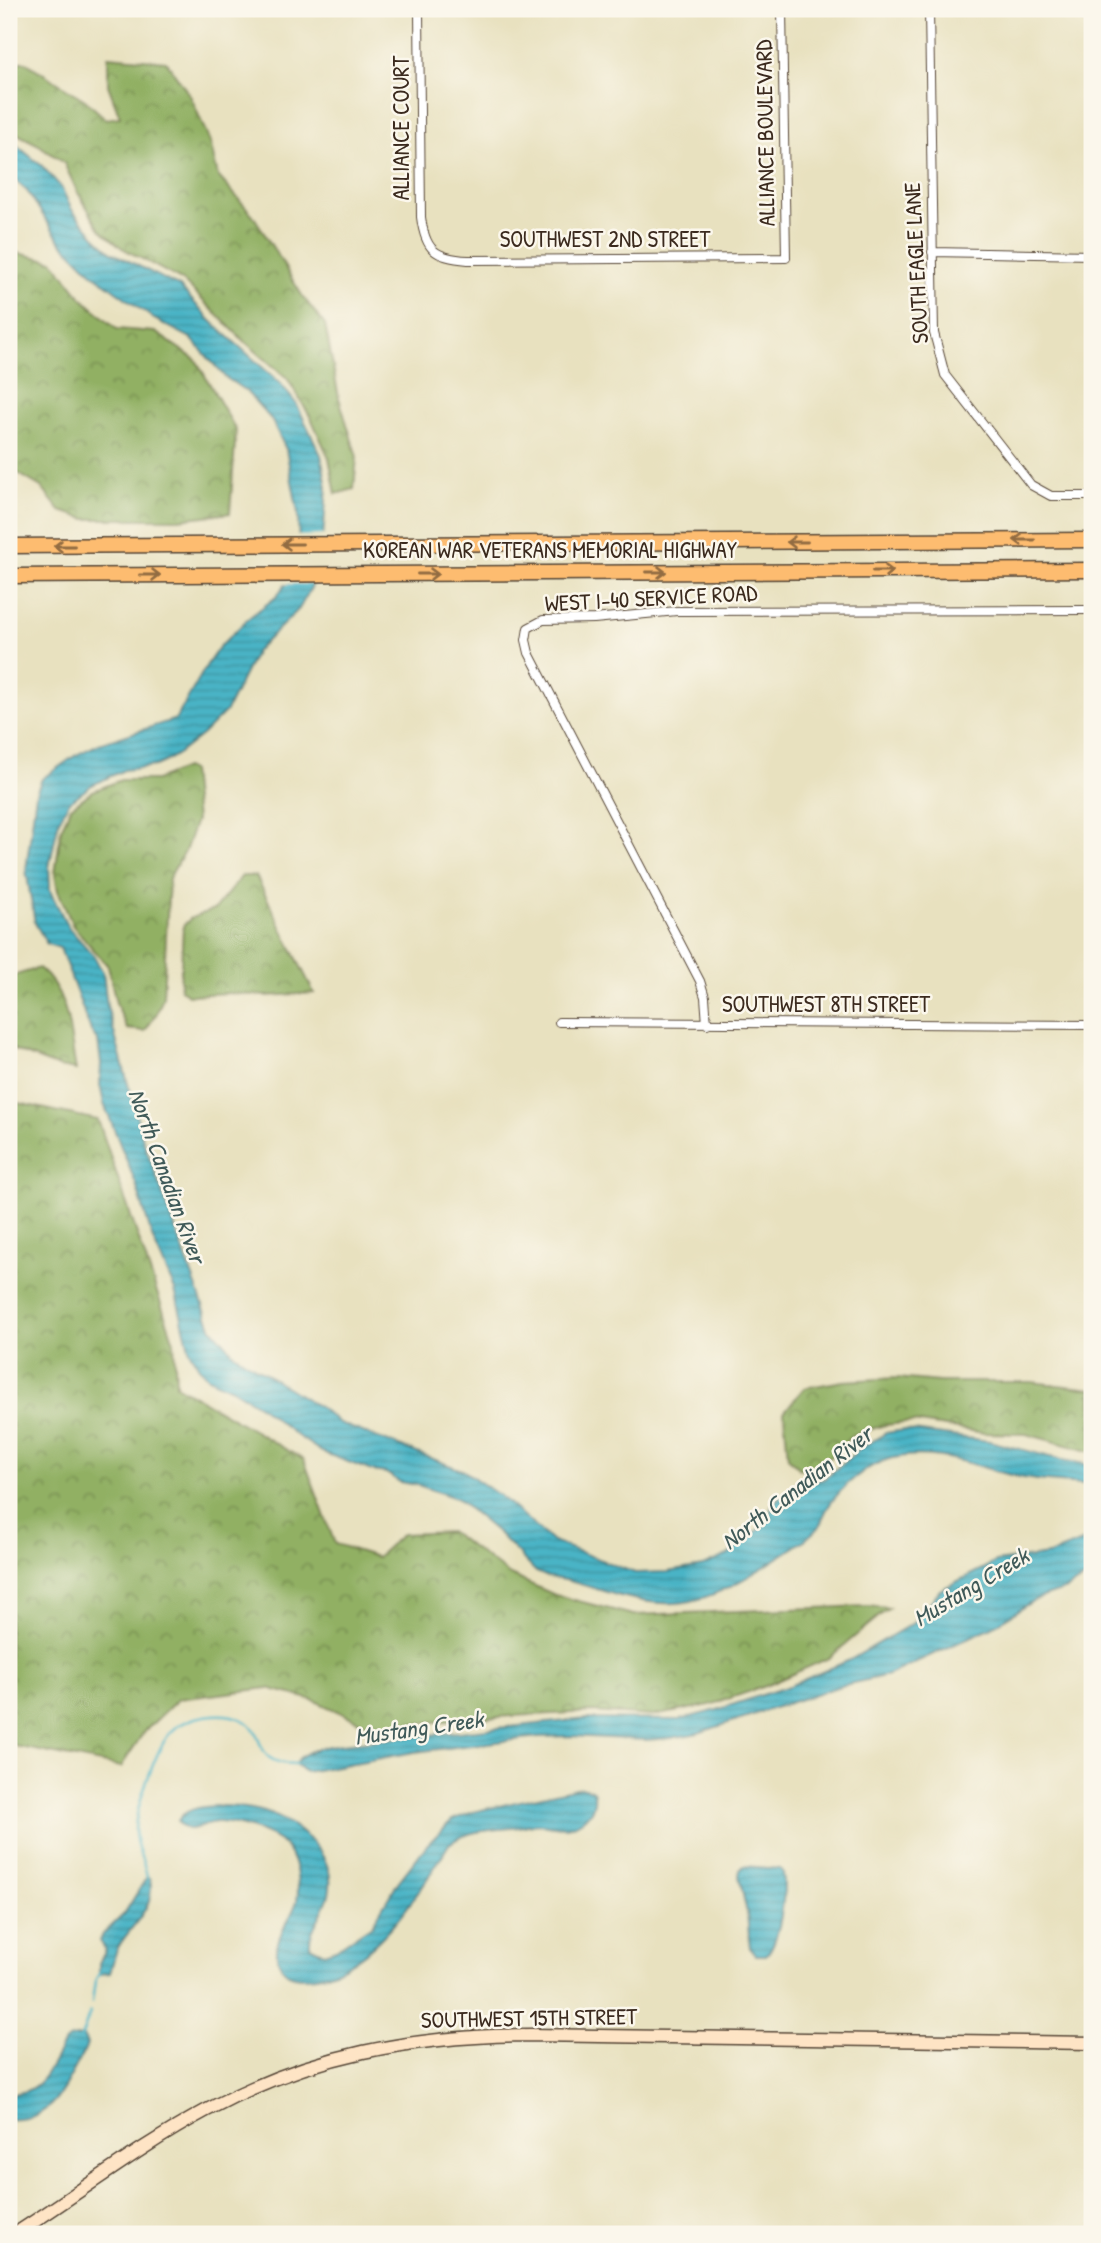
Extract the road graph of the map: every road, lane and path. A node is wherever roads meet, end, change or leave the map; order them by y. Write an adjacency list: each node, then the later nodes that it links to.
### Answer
1 (419, 9): 4 (street, ALLIANCE COURT)
2 (782, 9): 7 (street, ALLIANCE BOULEVARD)
3 (929, 9): 5 (street, SOUTH EAGLE LANE)
4 (429, 246): 7 (street, SOUTHWEST 2ND STREET)
5 (932, 252): 6 (street); 8 (street, SOUTH EAGLE LANE)
6 (1092, 255)
7 (786, 258)
8 (1092, 496)
9 (1092, 540): 10 (highway, KOREAN WAR VETERANS MEMORIAL HIGHWAY, one-way to 10)
10 (9, 546)
11 (1092, 570): 12 (highway, KOREAN WAR VETERANS MEMORIAL HIGHWAY, one-way to 11)
12 (9, 576)
13 (1092, 610): 15 (street, WEST I-40 SERVICE ROAD)
14 (559, 1022): 15 (street, SOUTHWEST 8TH STREET)
15 (706, 1024): 16 (street, SOUTHWEST 8TH STREET)
16 (1092, 1025)
17 (1092, 2043): 18 (main road, SOUTHWEST 15TH STREET)
18 (15, 2234)

